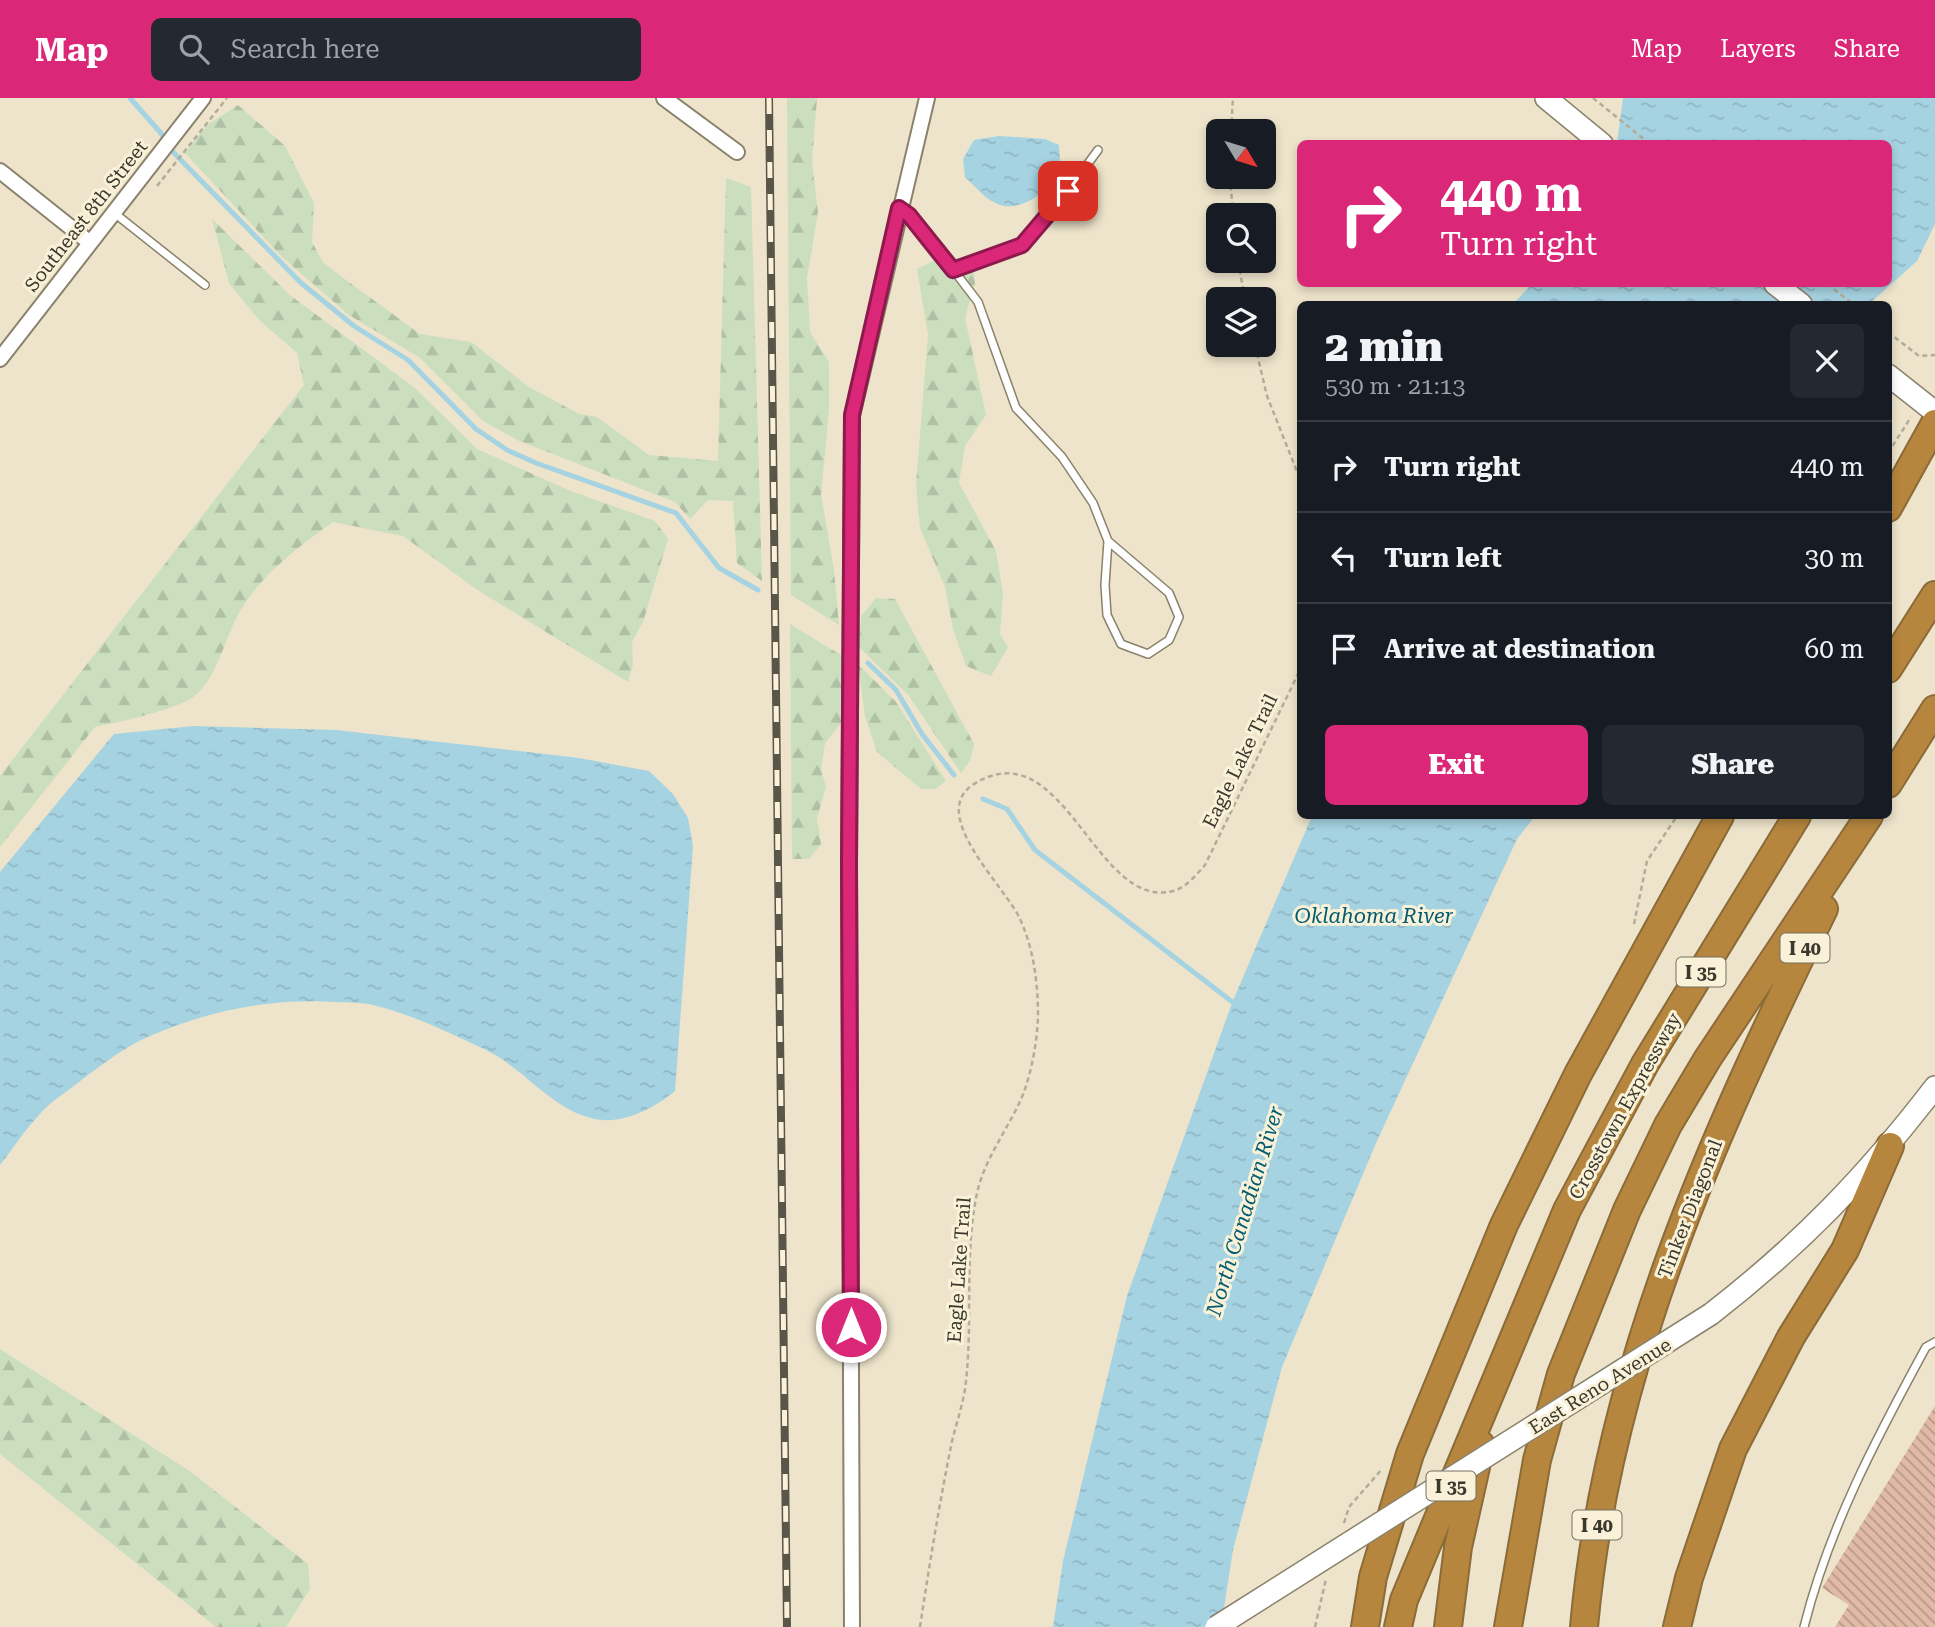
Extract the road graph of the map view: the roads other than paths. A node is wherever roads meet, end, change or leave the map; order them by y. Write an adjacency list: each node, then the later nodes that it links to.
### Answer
1 (203, 98): 10 (street, Southeast 8th Street)
2 (664, 98): 7 (street)
3 (926, 98): 9 (street)
4 (1546, 98): 5 (main road)
5 (1597, 140)
6 (1098, 150): 12 (lane)
7 (737, 152)
8 (0, 171): 11 (street)
9 (899, 208): 12 (lane); 34 (street)
10 (113, 211): 11 (street, Southeast 8th Street); 13 (lane)
11 (89, 242): 16 (street, Southeast 8th Street)
12 (953, 270): 21 (lane)
13 (205, 285)
14 (1779, 287): 15 (main road)
15 (1797, 301)
16 (0, 359)
17 (1893, 379): 18 (main road)
18 (1935, 412)
19 (1935, 423): 20 (highway)
20 (1892, 501)
21 (1108, 541): 21 (lane)
22 (1935, 595): 23 (highway)
23 (1892, 663)
24 (1935, 709): 25 (highway)
25 (1892, 778)
26 (1718, 819): 36 (highway)
27 (1795, 819): 33 (highway, Crosstown Expressway / I 35)
28 (1867, 819): 39 (highway, I 35)
29 (1868, 819): 40 (highway, Tinker Diagonal / I 40)
30 (1935, 1087): 31 (main road, East Reno Avenue)
31 (1889, 1146): 35 (main road, East Reno Avenue, bridge); 41 (highway)
32 (1935, 1342): 42 (lane)
33 (1498, 1372): 37 (highway, I 35); 38 (highway)
34 (852, 1627)
35 (1216, 1627)
36 (1364, 1627)
37 (1398, 1627)
38 (1448, 1627)
39 (1508, 1627)
40 (1584, 1627)
41 (1677, 1627)
42 (1804, 1627)

